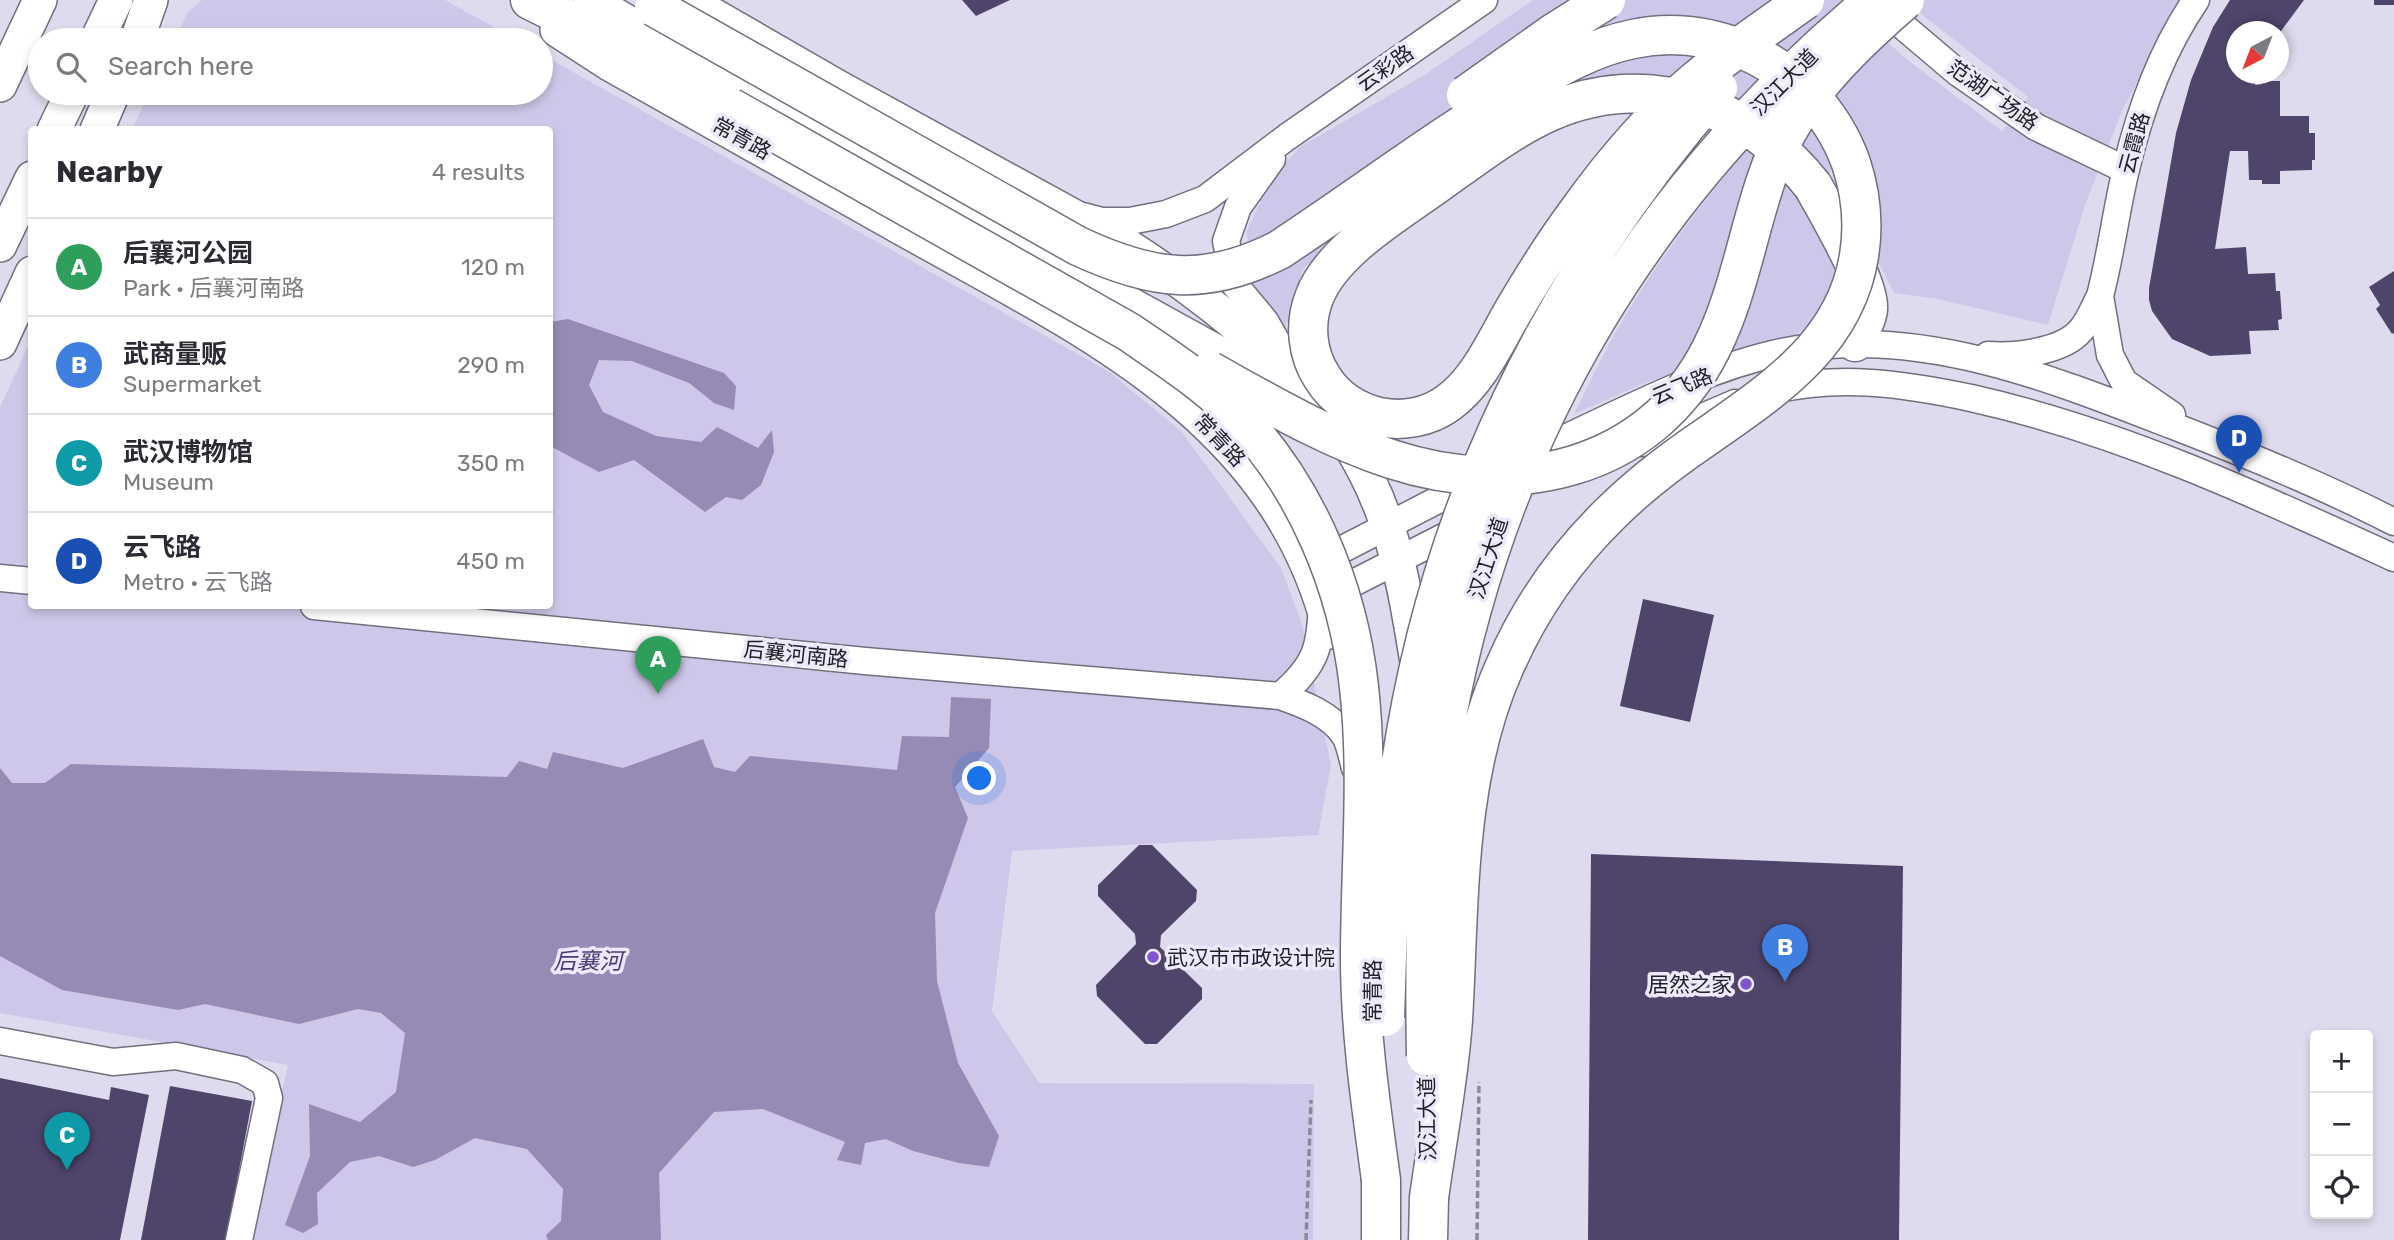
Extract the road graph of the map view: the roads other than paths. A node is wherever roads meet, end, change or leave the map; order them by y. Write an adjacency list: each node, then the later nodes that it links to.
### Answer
1 (40, 0): 16 (main road)
2 (151, 0): 15 (main road)
3 (511, 0): 40 (main road, 常青路)
4 (530, 0): 29 (highway, bridge)
5 (590, 0): 34 (main road)
6 (1484, 0): 21 (street, 云彩路)
7 (1606, 0): 26 (highway, bridge)
8 (1805, 0): 30 (highway, bridge); 48 (highway, 汉江大道, bridge)
9 (1873, 0): 22 (street, 范湖广场路); 49 (highway, 汉江大道, bridge)
10 (1905, 0): 29 (highway, bridge)
11 (2196, 0): 22 (street, 云霞路)
12 (660, 2): 24 (main road); 26 (highway, bridge)
13 (115, 3): 14 (main road)
14 (103, 28)
15 (141, 28)
16 (0, 85)
17 (66, 105): 19 (main road)
18 (108, 105): 20 (main road)
19 (56, 126)
20 (99, 126)
21 (1287, 137): 24 (street, 云彩路); 33 (street)
22 (2126, 170): 28 (street, 云霞路)
23 (28, 186): 25 (main road)
24 (1064, 212): 33 (main road)
25 (0, 245)
26 (1279, 250): 49 (highway, bridge)
27 (28, 282): 31 (main road)
28 (2100, 296): 32 (street); 35 (street)
29 (1129, 332): 48 (highway, bridge)
30 (1856, 342): 32 (street, 云飞路); 37 (street, 云飞路)
31 (0, 343)
32 (1949, 353): 35 (street, 云飞路)
33 (1296, 377): 34 (main road)
34 (1345, 437): 37 (main road)
35 (2205, 438): 36 (street, 云飞路)
36 (2394, 522)
37 (1388, 527): 39 (main road); 40 (street, 云飞路)
38 (2394, 558): 39 (street, 云飞路)
39 (1397, 560): 43 (street, 云飞路); 54 (main road)
40 (1308, 567): 43 (main road, 常青路)
41 (0, 578): 42 (street)
42 (28, 581)
43 (1322, 599): 45 (street); 46 (main road, 常青路)
44 (344, 609): 45 (street, 后襄河南路)
45 (1280, 696): 46 (street, 后襄河南路)
46 (1367, 821): 51 (main road, 常青路)
47 (0, 1041): 50 (street)
48 (1381, 1180): 52 (highway, 汉江大道)
49 (1429, 1198): 53 (highway, 汉江大道)
50 (239, 1240)
51 (1371, 1240)
52 (1381, 1240)
53 (1428, 1240)
54 (1437, 1240)

